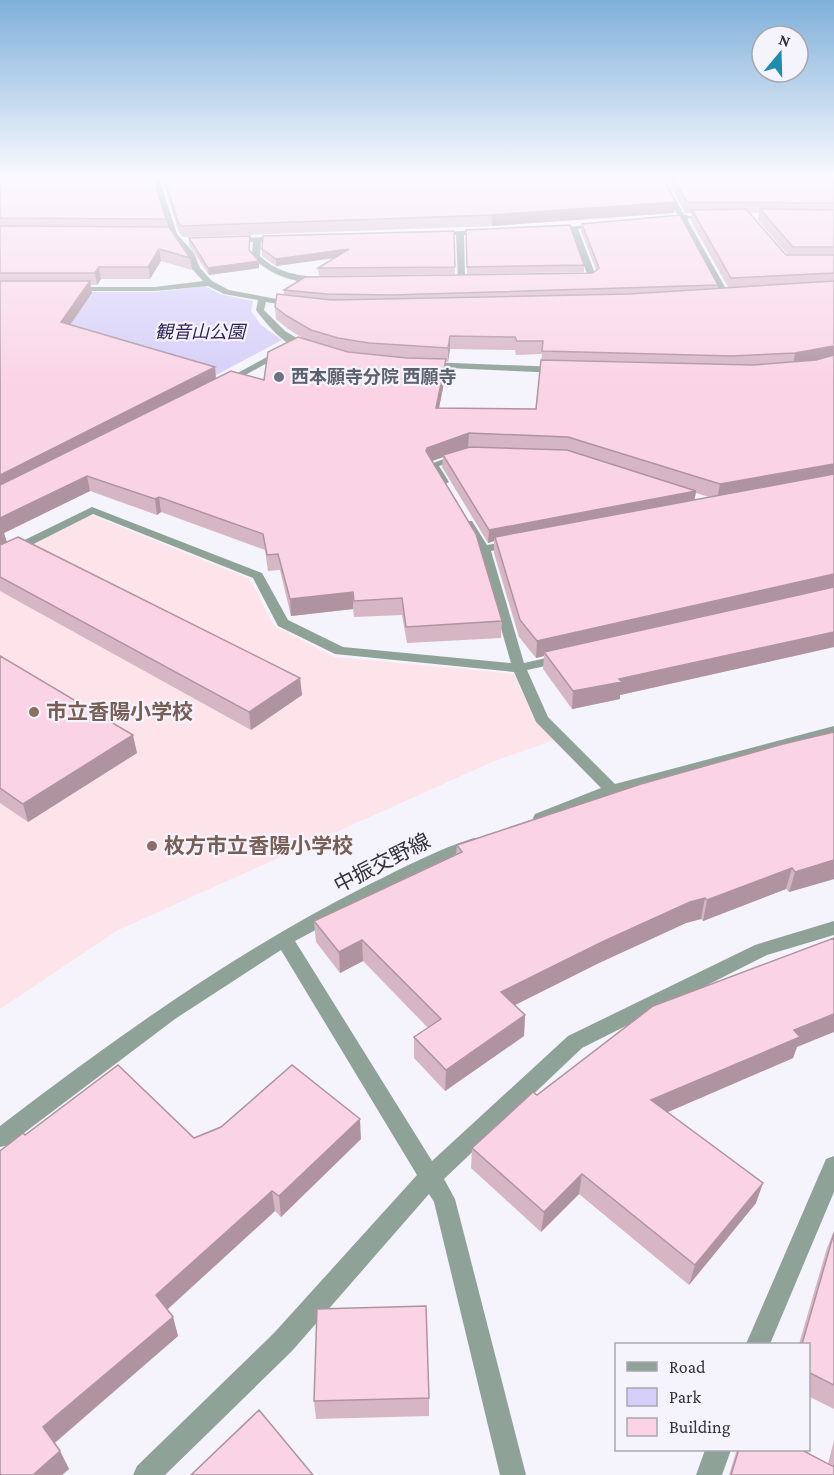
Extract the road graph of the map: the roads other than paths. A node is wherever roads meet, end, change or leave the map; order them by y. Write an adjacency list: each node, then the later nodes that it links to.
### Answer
1 (185, 247): 11 (street)
2 (257, 247): 10 (street)
3 (460, 247): 8 (street)
4 (581, 247): 6 (street)
5 (699, 247): 14 (street)
6 (568, 276)
7 (450, 278): 8 (street)
8 (461, 278): 9 (street)
9 (485, 278)
10 (327, 280)
11 (210, 283): 12 (street); 16 (street)
12 (58, 289)
13 (737, 295): 14 (street)
14 (726, 296): 15 (street)
15 (715, 297)
16 (262, 300): 17 (street); 18 (street)
17 (305, 306)
18 (297, 345): 19 (street); 22 (street)
19 (322, 354)
20 (417, 364): 21 (street)
21 (571, 370)
22 (213, 389)
23 (468, 453): 24 (street)
24 (450, 493)
25 (461, 512): 27 (street)
26 (530, 540): 27 (street)
27 (484, 549): 30 (street)
28 (0, 556): 30 (street)
29 (578, 655): 30 (street)
30 (519, 668): 32 (street)
31 (834, 731): 32 (street)
32 (612, 790): 33 (street)
33 (527, 824)
34 (495, 836): 36 (street, 中振交野線)
35 (834, 928): 39 (street)
36 (283, 938): 37 (street, 中振交野線); 39 (street)
37 (0, 1138)
38 (834, 1166): 40 (street)
39 (430, 1177): 42 (street); 43 (street)
40 (758, 1343)
41 (717, 1451): 44 (street)
42 (146, 1475)
43 (513, 1475)
44 (709, 1475)

